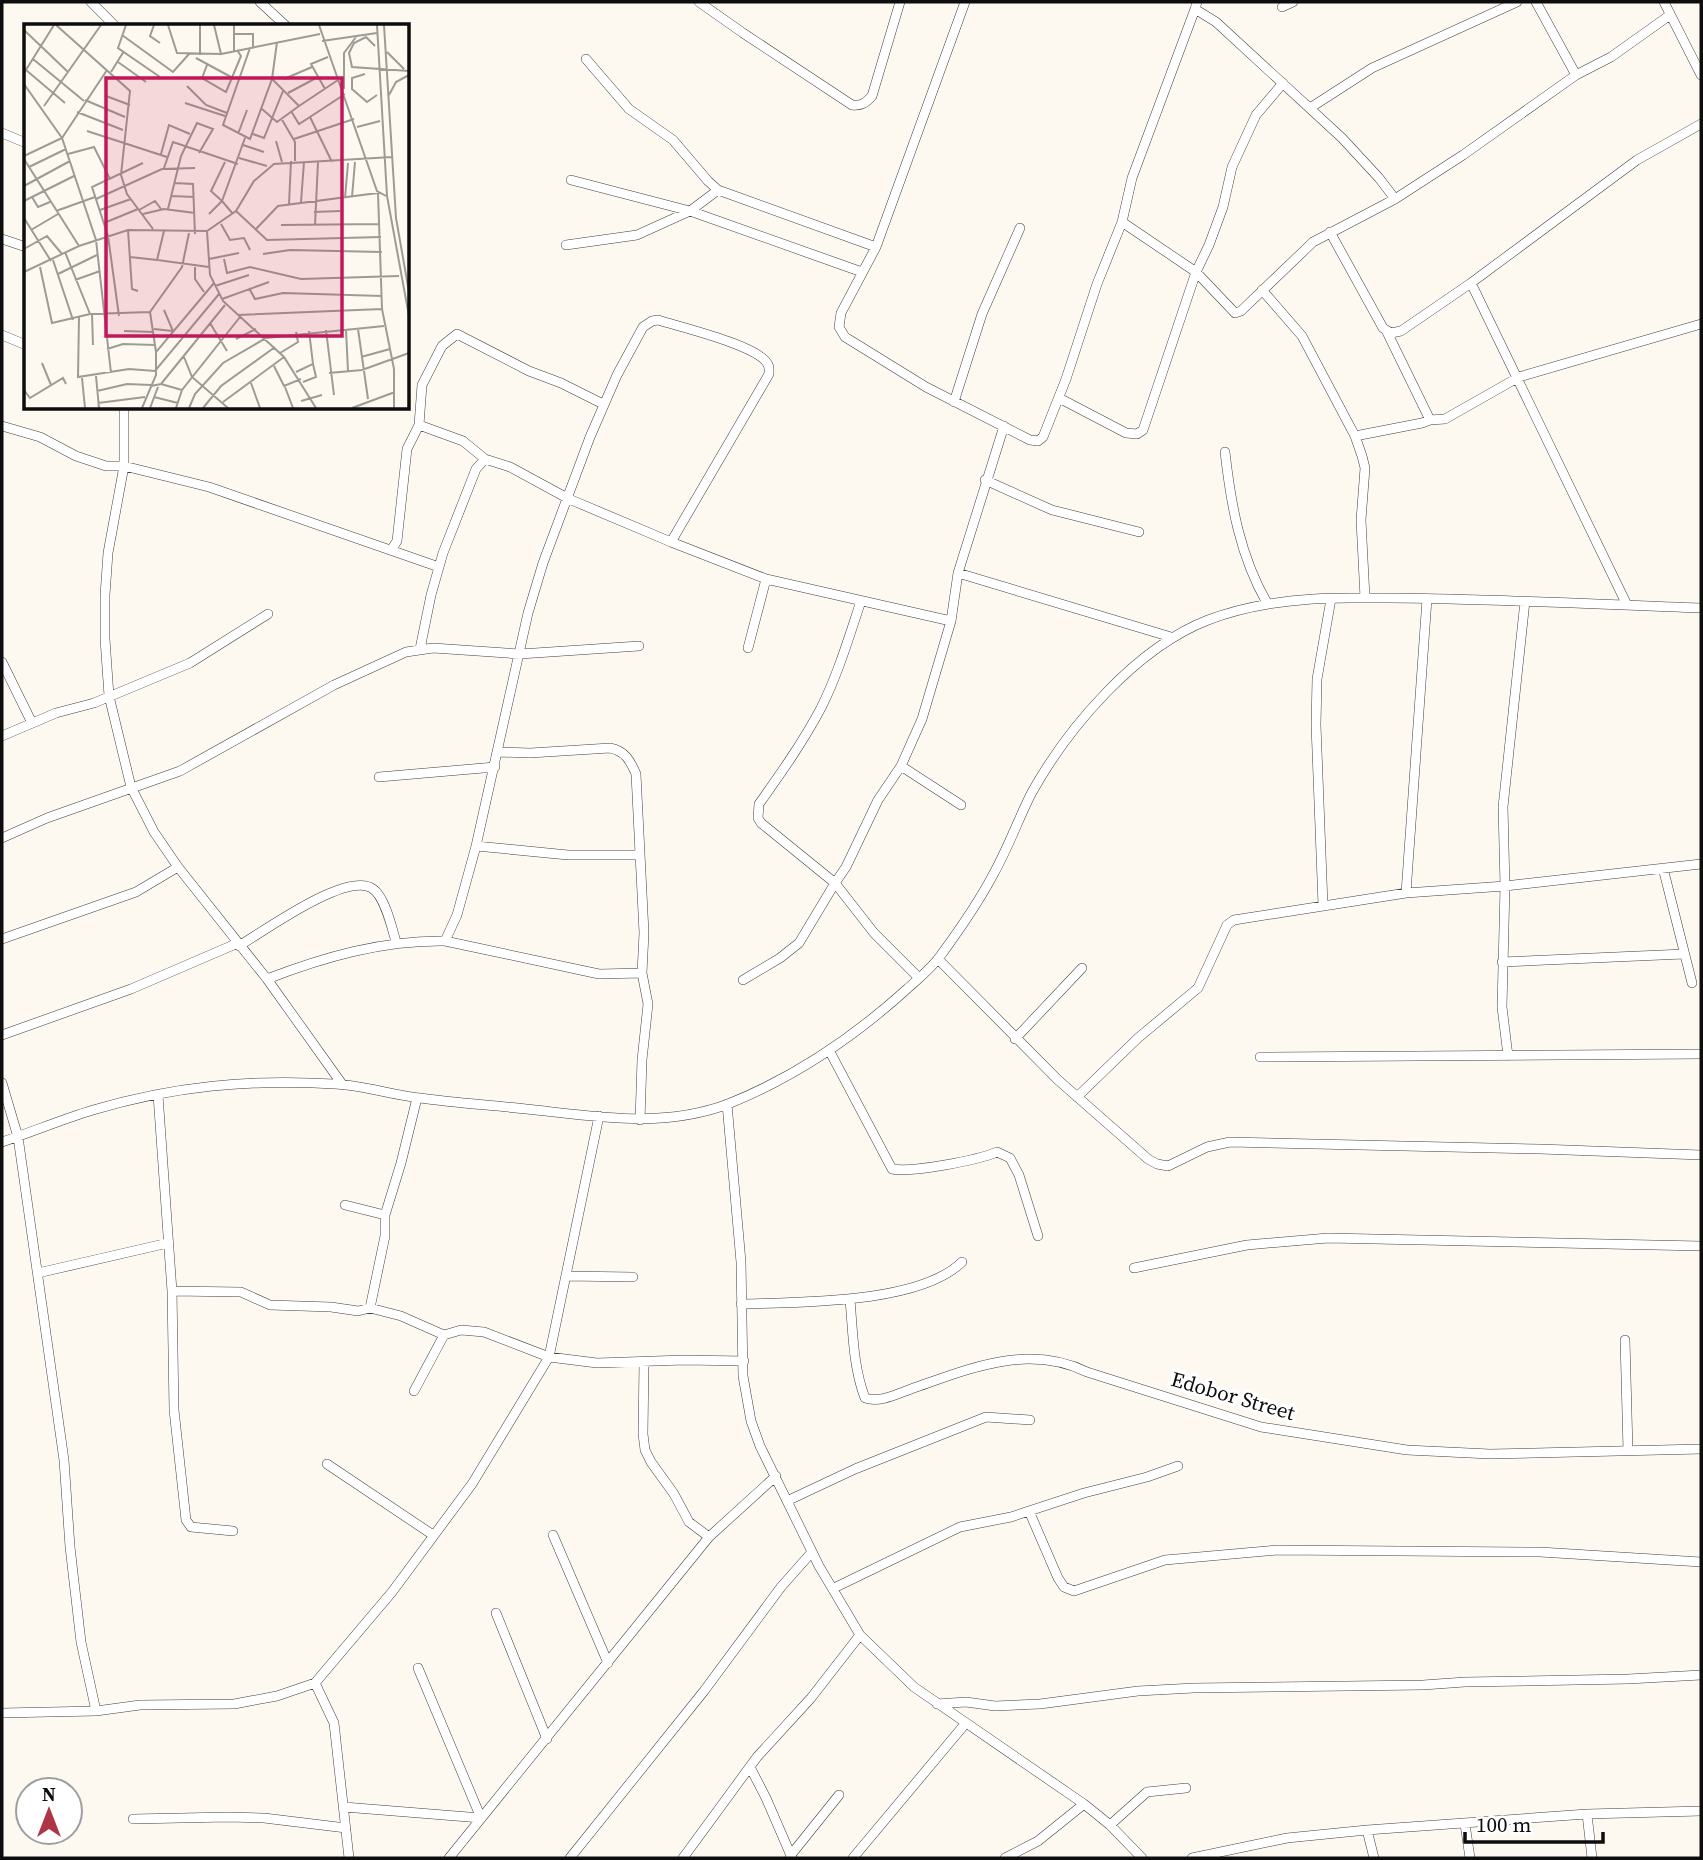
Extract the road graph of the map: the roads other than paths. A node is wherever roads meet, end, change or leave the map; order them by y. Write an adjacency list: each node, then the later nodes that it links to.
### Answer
1 (91, 2): 13 (street)
2 (260, 2): 14 (street)
3 (699, 2): 4 (street)
4 (900, 2)
5 (965, 2): 33 (street)
6 (1293, 2): 11 (street)
7 (1517, 2): 19 (street)
8 (1536, 2): 16 (street)
9 (1664, 2): 12 (street)
10 (1196, 5): 18 (street); 27 (street)
11 (1282, 7)
12 (1670, 15): 16 (street); 17 (street)
13 (114, 24)
14 (284, 24)
15 (586, 59): 24 (street)
16 (1576, 75): 25 (street)
17 (1701, 75)
18 (1283, 83): 19 (street); 35 (street)
19 (1310, 108): 25 (street)
20 (1701, 124): 36 (street)
21 (2, 133): 22 (street)
22 (24, 143)
23 (571, 180): 26 (street)
24 (718, 190): 26 (street); 33 (street)
25 (1395, 199): 29 (street)
26 (691, 211): 32 (street); 34 (street)
27 (1122, 222): 35 (street); 43 (street)
28 (1020, 228): 44 (street)
29 (1330, 232): 37 (street); 39 (street)
30 (2, 239): 31 (street)
31 (24, 246)
32 (566, 246)
33 (876, 247): 34 (street)
34 (862, 272): 44 (street)
35 (1196, 272): 37 (street); 43 (street)
36 (1471, 283): 39 (street); 42 (street)
37 (1262, 290): 51 (street)
38 (1701, 324): 42 (street)
39 (1387, 332): 47 (street)
40 (2, 335): 41 (street)
41 (24, 344)
42 (1519, 377): 47 (street); 69 (street)
43 (1059, 398): 50 (street)
44 (954, 402): 50 (street)
45 (603, 404): 48 (street); 56 (street); 58 (street)
46 (124, 410): 54 (street)
47 (1430, 420): 51 (street)
48 (419, 425): 53 (street); 59 (street)
49 (2, 426): 54 (street)
50 (1004, 426): 55 (street)
51 (1355, 436): 63 (street)
52 (1225, 452): 68 (street)
53 (485, 459): 56 (street); 60 (street)
54 (124, 466): 59 (street); 79 (street)
55 (985, 480): 57 (street); 61 (street)
56 (569, 499): 58 (street); 77 (street)
57 (1139, 532)
58 (671, 542): 62 (street)
59 (391, 550): 60 (street)
60 (439, 567): 76 (street)
61 (958, 573): 72 (street); 73 (street)
62 (766, 579): 66 (street); 75 (street)
63 (1365, 598): 64 (street); 65 (street)
64 (1331, 599): 68 (street); 97 (street)
65 (1427, 599): 67 (street); 96 (street)
66 (862, 601): 72 (street); 94 (street)
67 (1525, 601): 69 (street); 95 (street)
68 (1267, 603): 73 (street)
69 (1627, 605): 70 (street)
70 (1701, 608)
71 (268, 614): 79 (street)
72 (951, 621): 83 (street)
73 (1171, 638): 103 (street)
74 (639, 646): 77 (street)
75 (748, 648)
76 (420, 649): 77 (street); 86 (street)
77 (520, 654): 82 (street)
78 (2, 662): 80 (street)
79 (109, 696): 80 (street); 86 (street)
80 (32, 723): 81 (street)
81 (2, 736)
82 (498, 751): 84 (street); 90 (street)
83 (901, 766): 87 (street); 94 (street)
84 (495, 767): 85 (street); 89 (street)
85 (379, 777)
86 (131, 787): 88 (street); 92 (street)
87 (961, 805)
88 (2, 838)
89 (476, 846): 90 (street); 99 (street)
90 (639, 855): 106 (street)
91 (1701, 864): 93 (street)
92 (178, 867): 98 (street); 101 (street)
93 (1663, 868): 95 (street); 102 (street)
94 (835, 883): 107 (street); 109 (street)
95 (1505, 886): 96 (street); 104 (street)
96 (1406, 893): 97 (street)
97 (1323, 905): 120 (street)
98 (2, 939)
99 (445, 941): 100 (street); 106 (street)
100 (397, 942): 101 (street); 108 (street)
101 (239, 945): 108 (street); 111 (street)
102 (1684, 954): 104 (street); 110 (street)
103 (938, 960): 107 (street); 112 (street)
104 (1502, 962): 115 (street)
105 (1082, 968): 112 (street)
106 (642, 973): 124 (street)
107 (919, 978): 113 (street)
108 (267, 979): 118 (street)
109 (743, 980)
110 (1692, 983)
111 (2, 1035)
112 (1015, 1039): 120 (street)
113 (829, 1050): 122 (street); 130 (street)
114 (1701, 1054): 115 (street)
115 (1508, 1056): 116 (street)
116 (1260, 1057)
117 (2, 1083): 125 (street)
118 (342, 1084): 119 (street); 121 (street)
119 (158, 1095): 125 (street); 131 (street)
120 (1077, 1097): 127 (street)
121 (417, 1098): 123 (street); 129 (street)
122 (727, 1104): 124 (street); 140 (street)
123 (599, 1116): 124 (street); 136 (street)
124 (640, 1120)
125 (19, 1137): 126 (street); 135 (street)
126 (2, 1142)
127 (1701, 1155)
128 (345, 1205): 129 (street)
129 (385, 1215): 141 (street)
130 (1038, 1236)
131 (168, 1243): 135 (street); 138 (street)
132 (1701, 1246): 134 (street)
133 (962, 1262): 139 (street)
134 (1134, 1268)
135 (38, 1273): 170 (street)
136 (567, 1276): 137 (street); 144 (street)
137 (633, 1277)
138 (172, 1292): 141 (street); 156 (street)
139 (850, 1300): 140 (street); 150 (street, Edobor Street)
140 (741, 1304): 145 (street)
141 (370, 1308): 142 (street)
142 (444, 1335): 144 (street); 147 (street)
143 (1625, 1340): 150 (street)
144 (549, 1357): 146 (street); 157 (street)
145 (744, 1361): 146 (street); 153 (street)
146 (644, 1362): 159 (street)
147 (414, 1391)
148 (1030, 1420): 154 (street)
149 (1701, 1449): 150 (street, Edobor Street)
150 (1628, 1451)
151 (327, 1464): 157 (street)
152 (1178, 1466): 155 (street)
153 (776, 1476): 154 (street); 159 (street)
154 (789, 1500): 160 (street)
155 (1029, 1511): 161 (street); 162 (street)
156 (233, 1531)
157 (433, 1535): 168 (street)
158 (553, 1535): 165 (street)
159 (709, 1537): 165 (street)
160 (812, 1552): 162 (street); 190 (street)
161 (1701, 1562)
162 (834, 1588): 164 (street)
163 (496, 1613): 173 (street)
164 (860, 1635): 169 (street); 174 (street)
165 (608, 1663): 173 (street)
166 (418, 1668): 181 (street)
167 (1701, 1675): 169 (street)
168 (315, 1683): 170 (street); 178 (street)
169 (937, 1704): 172 (street)
170 (96, 1711): 171 (street)
171 (2, 1713)
172 (965, 1724): 177 (street); 192 (street)
173 (547, 1739): 181 (street)
174 (750, 1767): 187 (street); 191 (street)
175 (1186, 1788): 184 (street)
176 (839, 1795): 187 (street)
177 (1084, 1804): 184 (street); 193 (street)
178 (344, 1807): 181 (street); 185 (street)
179 (1701, 1811): 180 (street)
180 (1587, 1814): 183 (street); 198 (street)
181 (481, 1818): 189 (street)
182 (133, 1819): 185 (street)
183 (1465, 1824): 186 (street); 197 (street)
184 (1110, 1825): 194 (street)
185 (346, 1828): 188 (street)
186 (1367, 1830): 195 (street); 196 (street)
187 (791, 1857)
188 (349, 1858)
189 (449, 1858)
190 (570, 1858)
191 (683, 1858)
192 (853, 1858)
193 (1005, 1858)
194 (1142, 1858)
195 (1192, 1858)
196 (1374, 1858)
197 (1470, 1858)
198 (1592, 1858)

